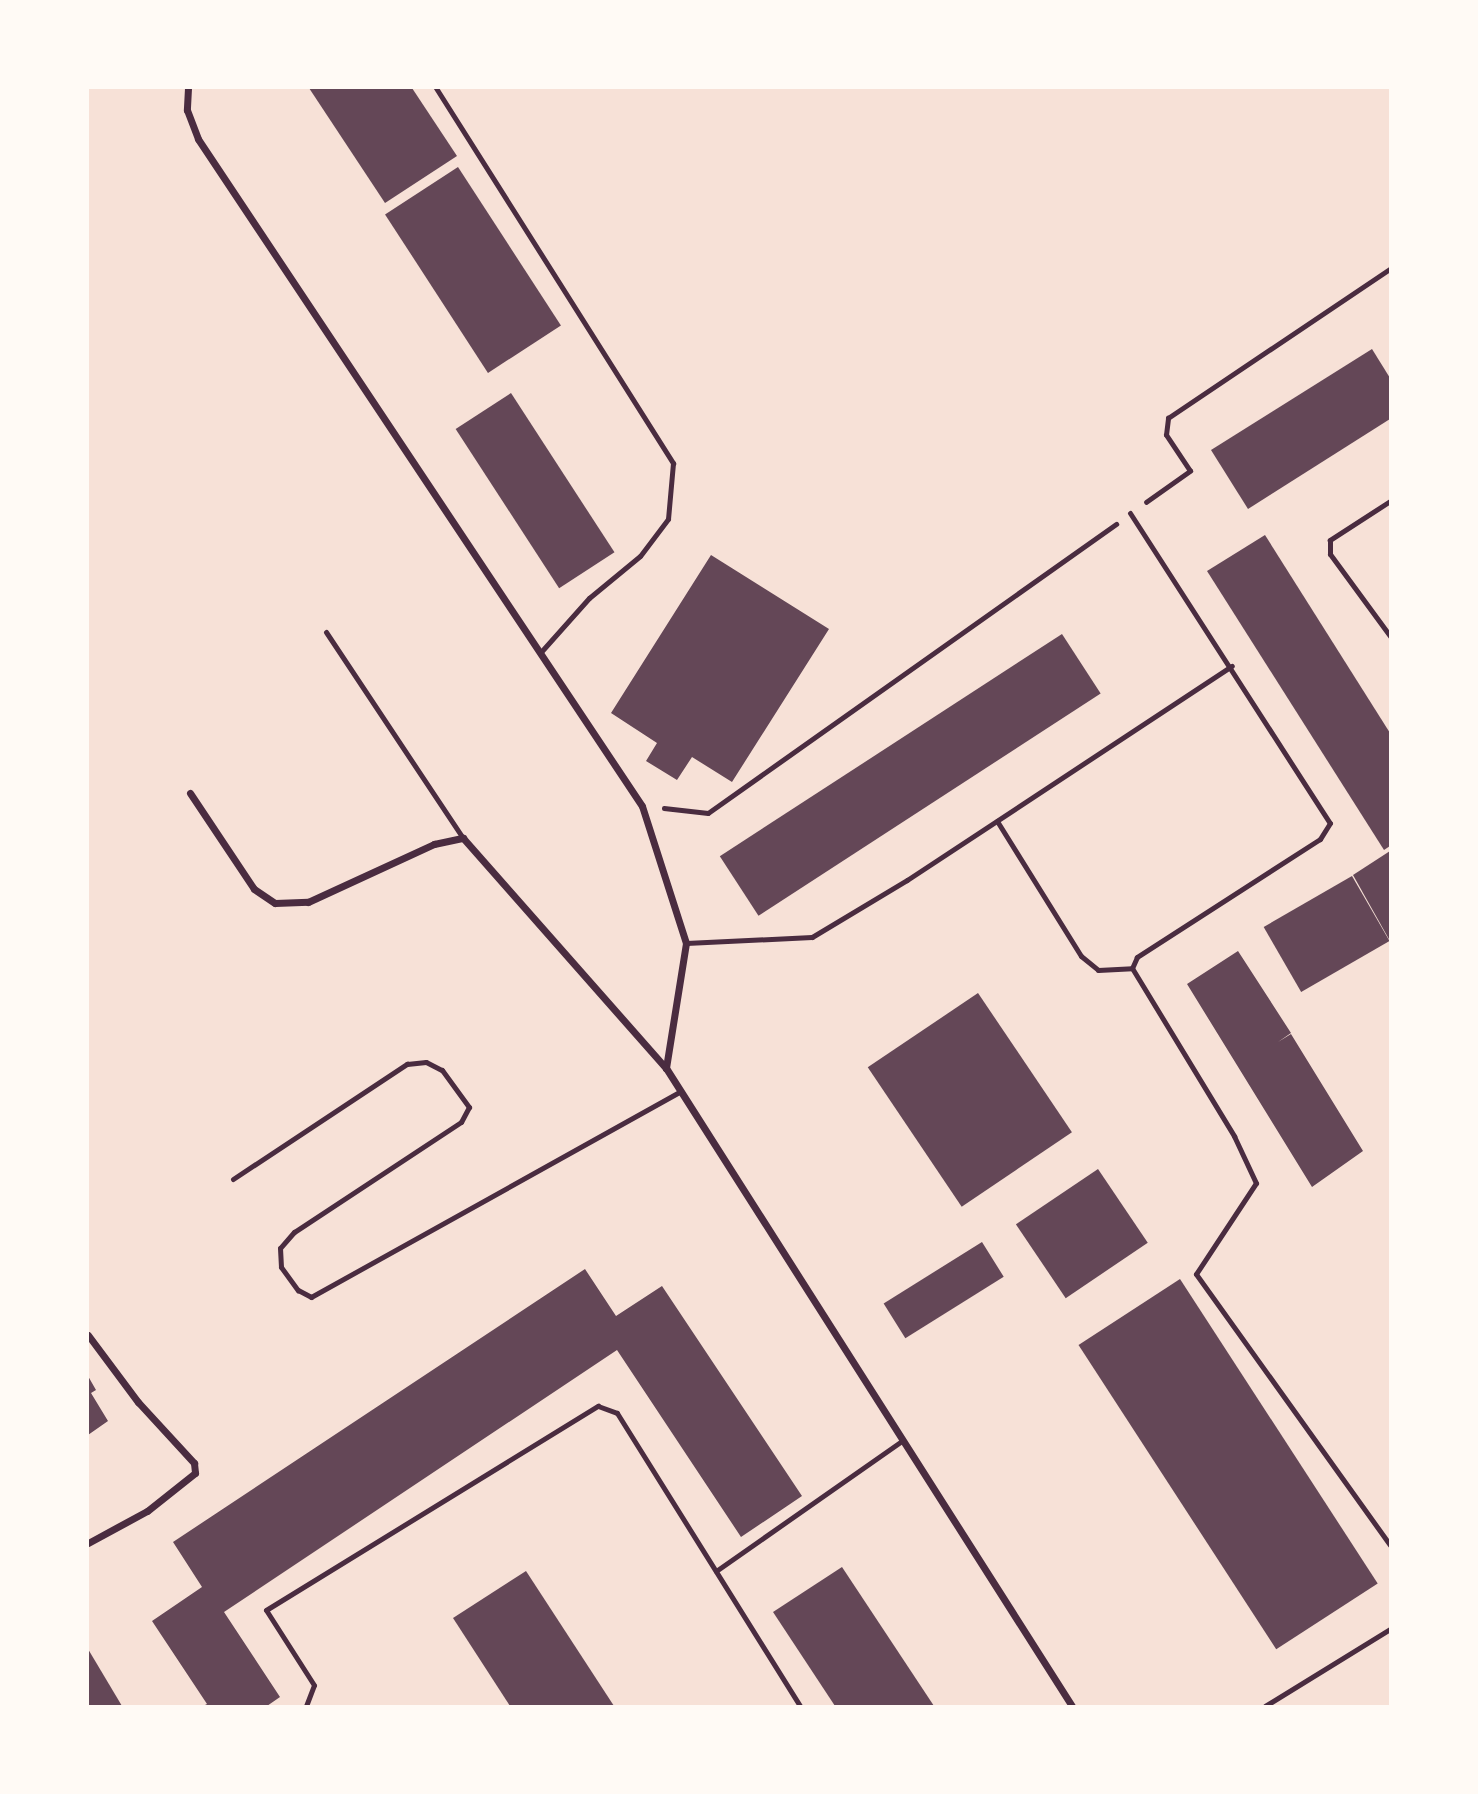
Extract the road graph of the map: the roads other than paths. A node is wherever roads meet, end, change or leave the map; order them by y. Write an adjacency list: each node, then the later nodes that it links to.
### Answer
1 (188, 88): 7 (street)
2 (436, 88): 7 (lane)
3 (1391, 501): 6 (lane)
4 (1130, 513): 8 (lane)
5 (326, 632): 11 (lane)
6 (1391, 636)
7 (540, 653): 12 (street)
8 (1232, 666): 10 (lane); 13 (lane)
9 (190, 793): 11 (street)
10 (997, 821): 12 (lane); 13 (lane)
11 (463, 838): 14 (street)
12 (686, 943): 14 (street)
13 (1132, 968): 20 (lane)
14 (666, 1068): 15 (street)
15 (681, 1091): 16 (lane); 18 (street)
16 (233, 1180)
17 (88, 1335): 19 (street)
18 (903, 1440): 21 (lane); 25 (street)
19 (88, 1543)
20 (1391, 1545)
21 (716, 1571): 23 (lane); 24 (lane)
22 (1391, 1629): 26 (lane)
23 (306, 1706)
24 (800, 1706)
25 (1072, 1706)
26 (1265, 1706)

